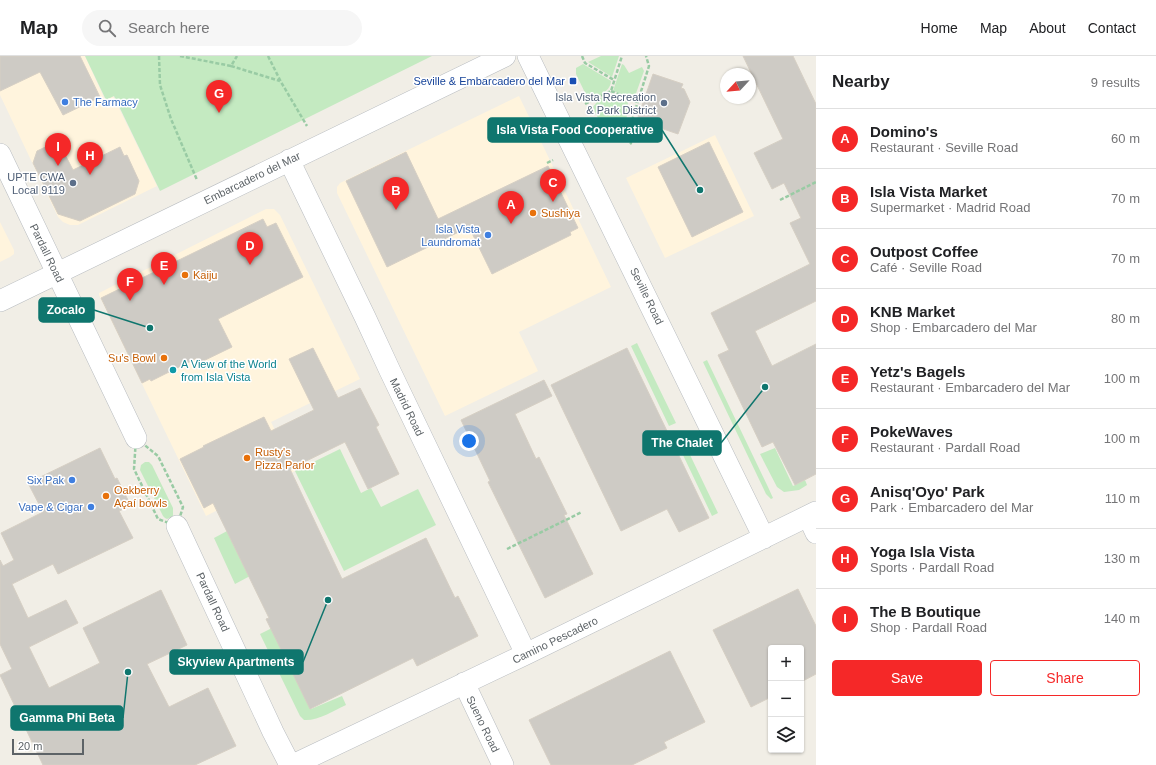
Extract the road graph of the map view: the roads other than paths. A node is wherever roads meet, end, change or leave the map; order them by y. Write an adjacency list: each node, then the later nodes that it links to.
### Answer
1 (505, 56): 4 (street, Embarcadero del Mar)
2 (528, 56): 10 (street, Seville Road)
3 (0, 154): 5 (street, Pardall Road)
4 (289, 160): 5 (street, Embarcadero del Mar); 11 (street, Madrid Road)
5 (57, 274): 6 (street, Embarcadero del Mar); 7 (street, Pardall Road)
6 (0, 301)
7 (136, 438)
8 (813, 521): 10 (street, Camino Pescadero)
9 (177, 526): 13 (street, Pardall Road)
10 (764, 538): 11 (street, Camino Pescadero)
11 (526, 654): 12 (street, Camino Pescadero)
12 (464, 684): 13 (street, Camino Pescadero); 14 (street, Sueno Road)
13 (292, 765)
14 (503, 765)

